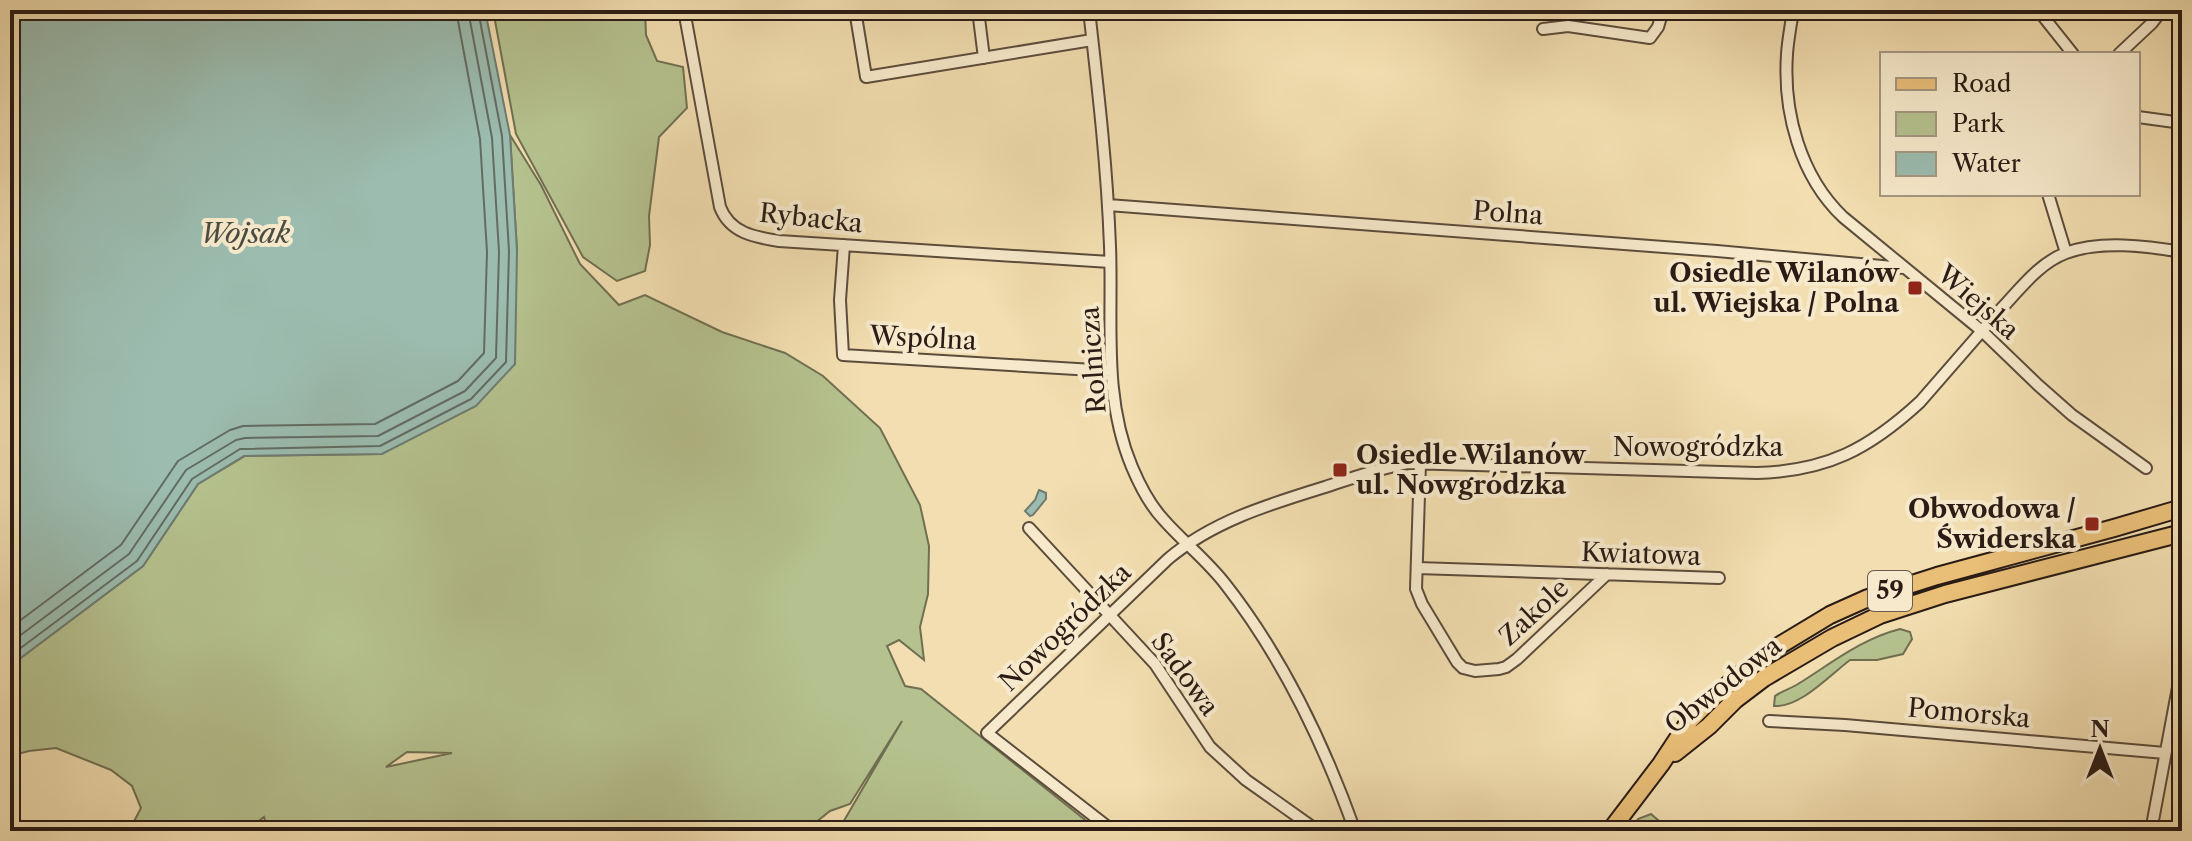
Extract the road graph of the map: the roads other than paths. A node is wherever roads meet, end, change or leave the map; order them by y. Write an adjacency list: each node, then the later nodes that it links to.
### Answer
1 (684, 10): 18 (street, Rybacka)
2 (855, 10): 13 (street)
3 (978, 10): 13 (street)
4 (1089, 10): 10 (street, Rolnicza)
5 (1663, 10): 9 (street)
6 (1793, 10): 22 (street, Wiejska)
7 (2038, 10): 11 (street)
8 (2162, 10): 12 (street)
9 (1543, 29)
10 (1092, 40): 13 (street); 17 (street, Rolnicza)
11 (2071, 52)
12 (2121, 52)
13 (984, 58)
14 (2140, 117): 15 (street)
15 (2182, 123)
16 (2049, 196): 20 (street)
17 (1108, 205): 21 (street, Rolnicza); 22 (street, Polna)
18 (844, 245): 21 (street, Rybacka); 24 (street, Wspólna)
19 (2182, 252): 20 (street)
20 (2066, 253): 23 (street, Nowogródzka)
21 (1110, 262): 24 (street, Rolnicza)
22 (1904, 268): 23 (street, Wiejska)
23 (1982, 331): 25 (street, Nowogródzka); 26 (street, Wiejska)
24 (1110, 371): 30 (street, Rolnicza)
25 (1420, 463): 30 (street, Nowogródzka); 31 (street, Zakole)
26 (2146, 468)
27 (2182, 508): 38 (main road, Obwodowa / 59)
28 (1029, 528): 34 (street, Sadowa)
29 (2182, 533): 38 (main road, Obwodowa / 59)
30 (1186, 543): 34 (street, Nowogródzka); 41 (street, Rolnicza)
31 (1417, 568): 32 (street, Kwiatowa); 32 (street, Zakole)
32 (1607, 574): 33 (street, Kwiatowa)
33 (1719, 578)
34 (1109, 615): 39 (street, Nowogródzka); 40 (street, Sadowa)
35 (2182, 666): 37 (street)
36 (1769, 721): 37 (street, Pomorska)
37 (2165, 753): 43 (street)
38 (1661, 764): 42 (main road, Obwodowa / 59)
39 (1113, 831)
40 (1318, 831)
41 (1355, 831)
42 (1610, 831)
43 (2151, 831)

